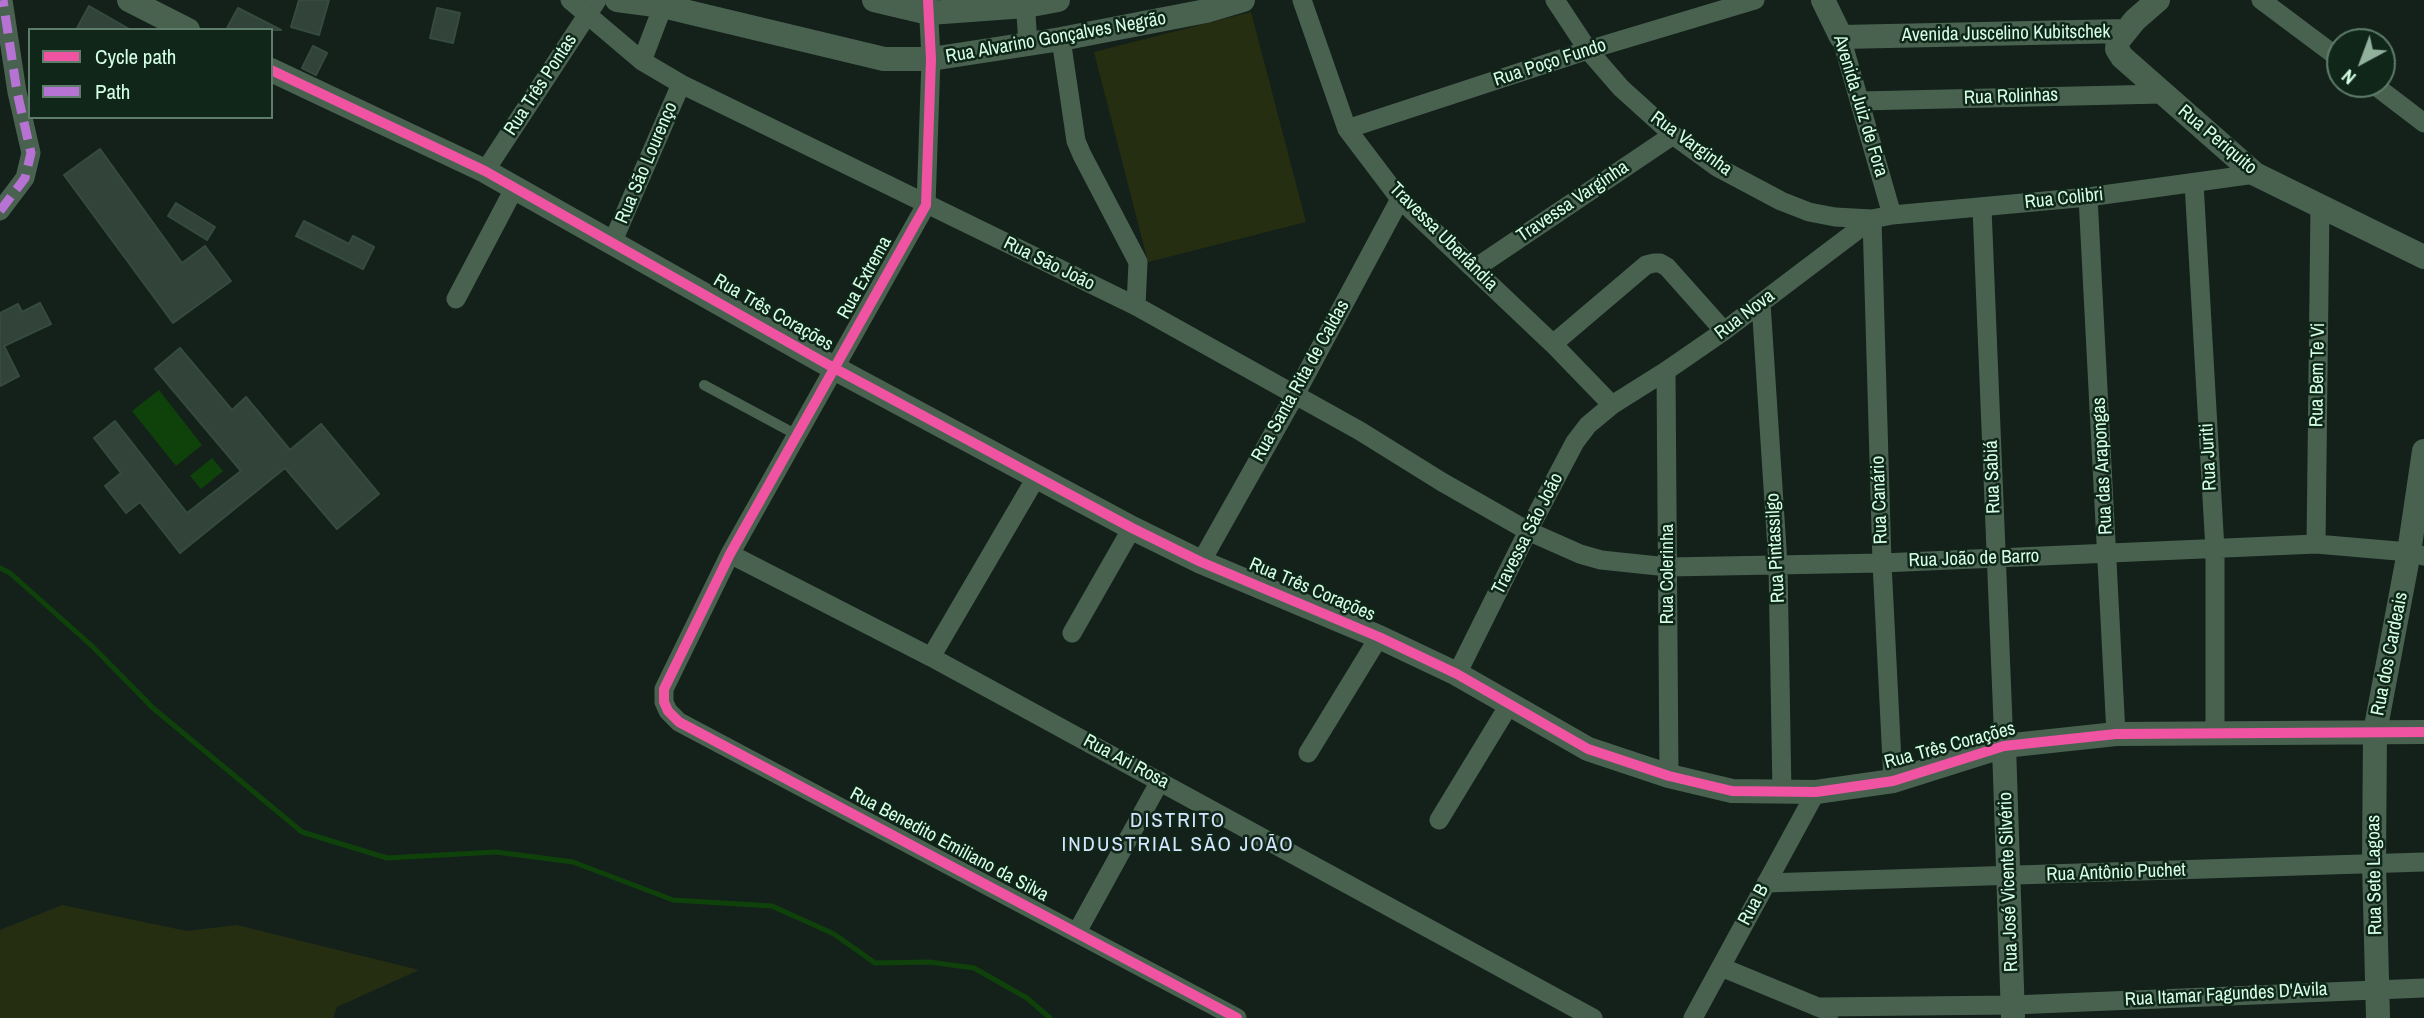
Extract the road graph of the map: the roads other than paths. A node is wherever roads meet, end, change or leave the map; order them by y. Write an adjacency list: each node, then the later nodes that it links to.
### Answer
1 (3, 0): 45 (street)
2 (128, 0): 19 (street)
3 (569, 0): 18 (street, Rua São João)
4 (617, 0): 14 (street, Rua Alvarino Gonçalves Negrão)
5 (874, 0): 17 (street, Rua Alvarino Gonçalves Negrão)
6 (1058, 0): 15 (street, Rua Alvarino Gonçalves Negrão)
7 (1243, 0): 16 (street, Rua Alvarino Gonçalves Negrão)
8 (1302, 0): 34 (street, Travessa Uberlândia)
9 (1555, 0): 25 (street, Rua Varginha)
10 (1755, 0): 25 (street, Rua Poço Fundo)
11 (1823, 0): 21 (street, Avenida Juiz de Fora)
12 (2158, 0): 20 (street, Avenida Juscelino Kubitschek)
13 (2261, 0): 24 (street)
14 (664, 3): 26 (street, Rua Alvarino Gonçalves Negrão); 27 (street)
15 (1026, 3): 17 (street, Rua Alvarino Gonçalves Negrão); 23 (street)
16 (1205, 6): 22 (street, Rua Alvarino Gonçalves Negrão)
17 (928, 7): 26 (street)
18 (592, 8): 27 (street, Rua São João); 36 (street, Rua Três Pontas)
19 (184, 28)
20 (2125, 31): 21 (street, Avenida Juscelino Kubitschek); 30 (street, Rua Periquito)
21 (1841, 37): 32 (street, Avenida Juiz de Fora)
22 (1061, 39): 23 (street, Rua Alvarino Gonçalves Negrão); 52 (street)
23 (1028, 44): 26 (street, Rua Alvarino Gonçalves Negrão)
24 (2326, 49)
25 (1588, 50): 34 (street, Rua Poço Fundo); 35 (street, Rua Varginha)
26 (931, 59): 42 (street)
27 (642, 61): 29 (street, Rua São João)
28 (273, 71): 36 (street, Rua Três Corações)
29 (681, 84): 42 (street, Rua São João); 47 (street, Rua São Lourenço)
30 (2162, 94): 32 (street, Rua Rolinhas); 37 (street, Rua Periquito)
31 (2391, 98): 33 (street)
32 (1860, 101): 46 (street, Avenida Juiz de Fora)
33 (2424, 123)
34 (1347, 129): 41 (street, Travessa Uberlândia)
35 (1673, 135): 46 (street, Rua Varginha); 49 (street, Travessa Varginha)
36 (485, 171): 39 (street, Rua Três Corações)
37 (2255, 174): 38 (street, Rua Colibri); 43 (street, Rua Periquito)
38 (2194, 183): 40 (street, Rua Colibri); 66 (street, Rua Juriti)
39 (515, 187): 47 (street, Rua Três Corações); 50 (street)
40 (2088, 197): 44 (street, Rua Colibri); 67 (street, Rua das Arapongas)
41 (1400, 199): 49 (street, Travessa Uberlândia); 58 (street, Rua Santa Rita de Caldas)
42 (926, 205): 52 (street, Rua São João); 55 (street, Rua Extrema)
43 (2320, 206): 48 (street, Rua Periquito); 65 (street, Rua Bem Te Vi)
44 (1982, 208): 46 (street, Rua Colibri); 70 (street, Rua Sabiá)
45 (0, 211)
46 (1882, 217): 51 (street, Rua Nova); 72 (street, Rua Canário)
47 (613, 241): 55 (street, Rua Três Corações)
48 (2424, 257)
49 (1474, 269): 54 (street, Travessa Uberlândia)
50 (456, 299)
51 (1761, 303): 53 (street, Rua Nova); 73 (street, Rua Pintassilgo)
52 (1136, 306): 58 (street, Rua São João)
53 (1724, 331): 54 (street); 56 (street, Rua Nova)
54 (1553, 344): 59 (street, Travessa Uberlândia)
55 (834, 368): 60 (street, Rua Extrema); 62 (street, Rua Três Corações)
56 (1666, 371): 59 (street, Rua Nova); 74 (street, Rua Colerinha)
57 (704, 385): 60 (lane)
58 (1296, 395): 64 (street, Rua São João); 71 (street, Rua Santa Rita de Caldas)
59 (1612, 405): 64 (street, Travessa São João)
60 (797, 435): 68 (street, Rua Extrema)
61 (2424, 451): 69 (street, Rua dos Cardeais)
62 (1037, 476): 63 (street, Rua Três Corações); 77 (street)
63 (1132, 528): 71 (street, Rua Três Corações); 75 (street)
64 (1528, 531): 74 (street, Rua João de Barro); 78 (street, Travessa São João)
65 (2316, 544): 66 (street, Rua João de Barro); 69 (street, Rua João de Barro)
66 (2214, 550): 67 (street, Rua João de Barro); 81 (street, Rua Juriti)
67 (2107, 553): 70 (street, Rua João de Barro); 84 (street, Rua das Arapongas)
68 (730, 554): 77 (street, Rua Ari Rosa); 79 (street, Rua Extrema)
69 (2417, 554): 82 (street, Rua dos Cardeais)
70 (1997, 559): 72 (street, Rua João de Barro); 85 (street, Rua Sabiá)
71 (1201, 562): 76 (street, Rua Três Corações)
72 (1882, 563): 73 (street, Rua João de Barro); 89 (street, Rua Canário)
73 (1778, 564): 74 (street, Rua João de Barro); 91 (street, Rua Pintassilgo)
74 (1668, 566): 87 (street, Rua Colerinha)
75 (1072, 633)
76 (1379, 637): 78 (street, Rua Três Corações); 86 (street)
77 (931, 657): 88 (street, Rua Ari Rosa)
78 (1457, 674): 80 (street, Rua Três Corações)
79 (664, 689): 97 (street, Rua Benedito Emiliano da Silva)
80 (1509, 705): 87 (street, Rua Três Corações); 92 (street)
81 (2215, 732): 82 (street, Rua Três Corações); 84 (street, Rua Três Corações)
82 (2375, 732): 83 (street, Rua Três Corações); 94 (street, Rua Sete Lagoas)
83 (2424, 732)
84 (2116, 734): 85 (street, Rua Três Corações)
85 (2004, 746): 89 (street, Rua Três Corações); 95 (street, Rua José Vicente Silvério)
86 (1308, 753)
87 (1669, 776): 91 (street, Rua Três Corações)
88 (1160, 780): 97 (street); 104 (street, Rua Ari Rosa)
89 (1893, 781): 90 (street, Rua Três Corações)
90 (1816, 792): 91 (street, Rua Três Corações); 96 (street, Rua B)
91 (1782, 793)
92 (1439, 820)
93 (2424, 862): 94 (street, Rua Antônio Puchet)
94 (2374, 864): 95 (street, Rua Antônio Puchet); 99 (street, Rua Sete Lagoas)
95 (2009, 877): 96 (street, Rua Antônio Puchet); 102 (street, Rua José Vicente Silvério)
96 (1766, 883): 98 (street, Rua B)
97 (1077, 932): 103 (street, Rua Benedito Emiliano da Silva)
98 (1721, 967): 101 (street); 105 (street, Rua B)
99 (2377, 988): 100 (street, Rua Itamar Fagundes D'Avila); 102 (street, Rua Itamar Fagundes D'Avila); 107 (street, Rua Sete Lagoas)
100 (2424, 988)
101 (1819, 1007): 102 (street, Rua Itamar Fagundes D'Avila); 106 (street)
102 (2013, 1012)
103 (1237, 1018)
104 (1593, 1018)
105 (1693, 1018)
106 (1845, 1018)
107 (2378, 1018)

